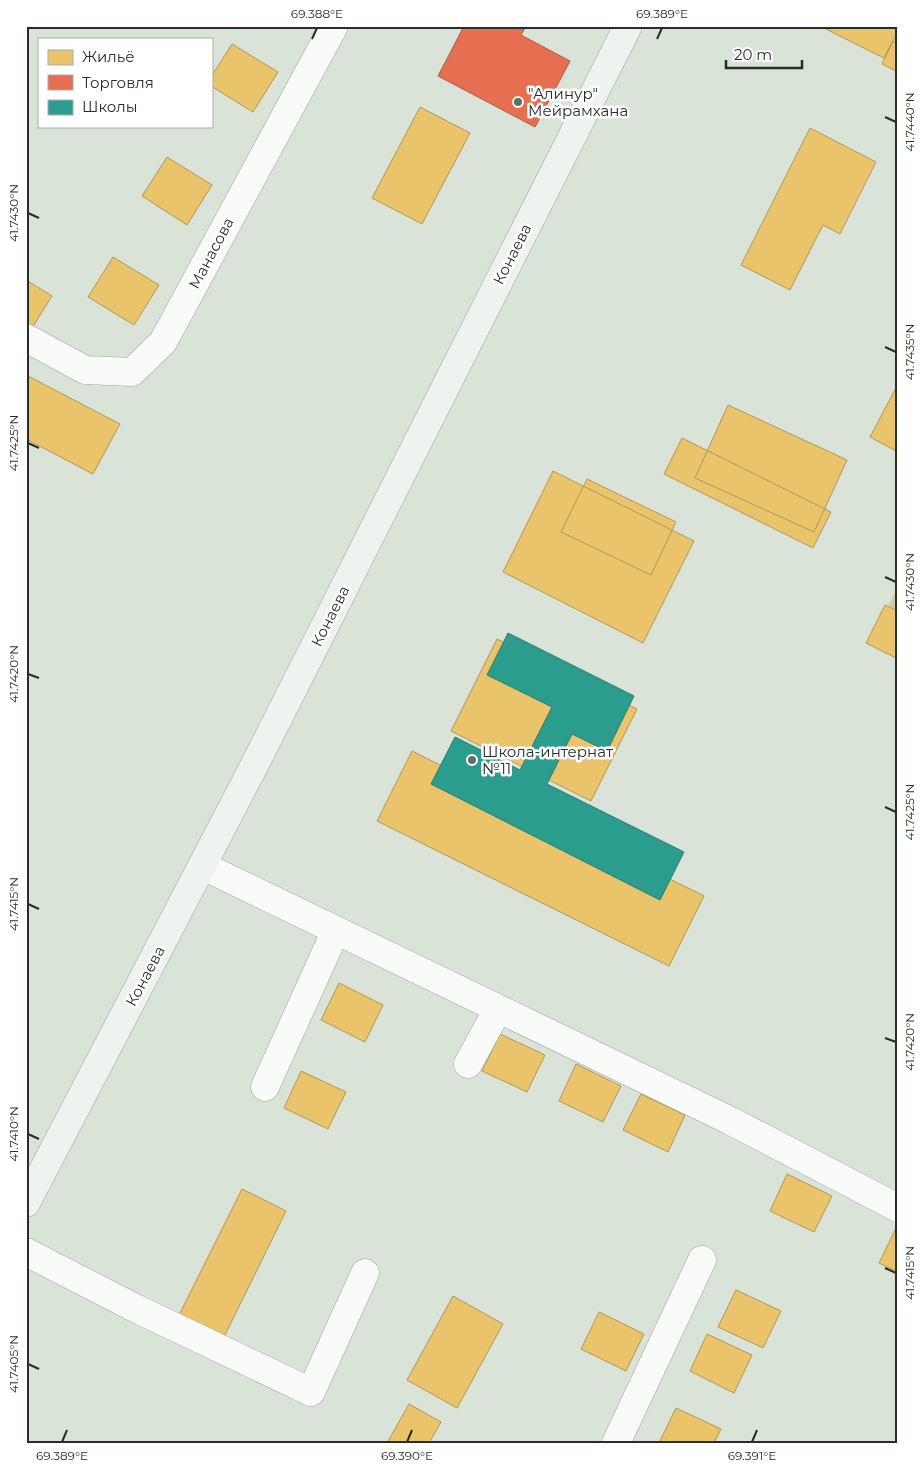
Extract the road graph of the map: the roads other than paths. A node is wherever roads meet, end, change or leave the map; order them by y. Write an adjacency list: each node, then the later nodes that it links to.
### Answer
1 (334, 26): 3 (street, Манасова)
2 (628, 26): 4 (main road, Конаева)
3 (26, 338)
4 (203, 866): 5 (street); 9 (main road, Конаева)
5 (336, 930): 6 (street); 8 (street)
6 (498, 1009): 7 (street); 10 (street)
7 (468, 1064)
8 (266, 1087)
9 (26, 1203)
10 (898, 1208)
11 (26, 1252): 13 (street)
12 (702, 1260): 14 (street)
13 (365, 1273)
14 (616, 1443)

